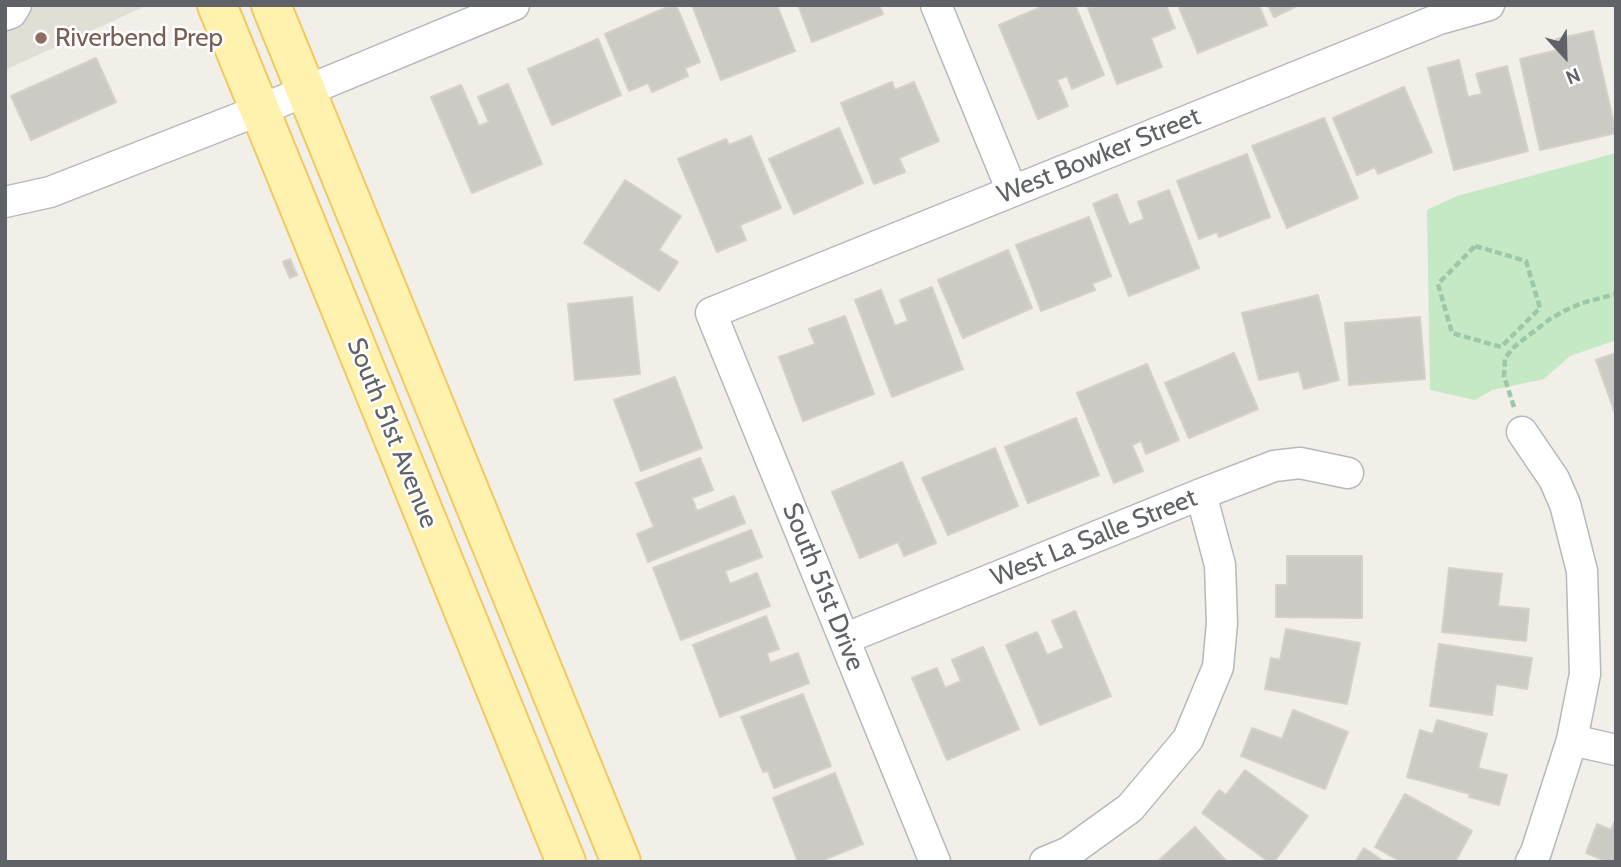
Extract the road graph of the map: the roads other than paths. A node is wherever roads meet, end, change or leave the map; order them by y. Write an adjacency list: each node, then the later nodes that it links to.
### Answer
1 (16, 5): 7 (street)
2 (217, 5): 9 (main road, South 51st Avenue)
3 (271, 5): 8 (main road, South 51st Avenue)
4 (514, 5): 8 (street)
5 (936, 5): 10 (street)
6 (1489, 5): 10 (street, West Bowker Street)
7 (5, 15)
8 (307, 90): 9 (street); 20 (main road, South 51st Avenue)
9 (260, 110): 11 (street); 19 (main road, South 51st Avenue)
10 (1012, 191): 12 (street, West Bowker Street)
11 (5, 202)
12 (710, 313): 16 (street, South 51st Drive)
13 (1522, 432): 17 (street)
14 (1348, 473): 15 (street, West La Salle Street)
15 (1201, 495): 16 (street, West La Salle Street); 22 (street)
16 (844, 639): 21 (street, South 51st Drive)
17 (1572, 740): 18 (street); 23 (street)
18 (1616, 750)
19 (566, 862)
20 (621, 862)
21 (934, 862)
22 (1045, 862)
23 (1531, 862)

